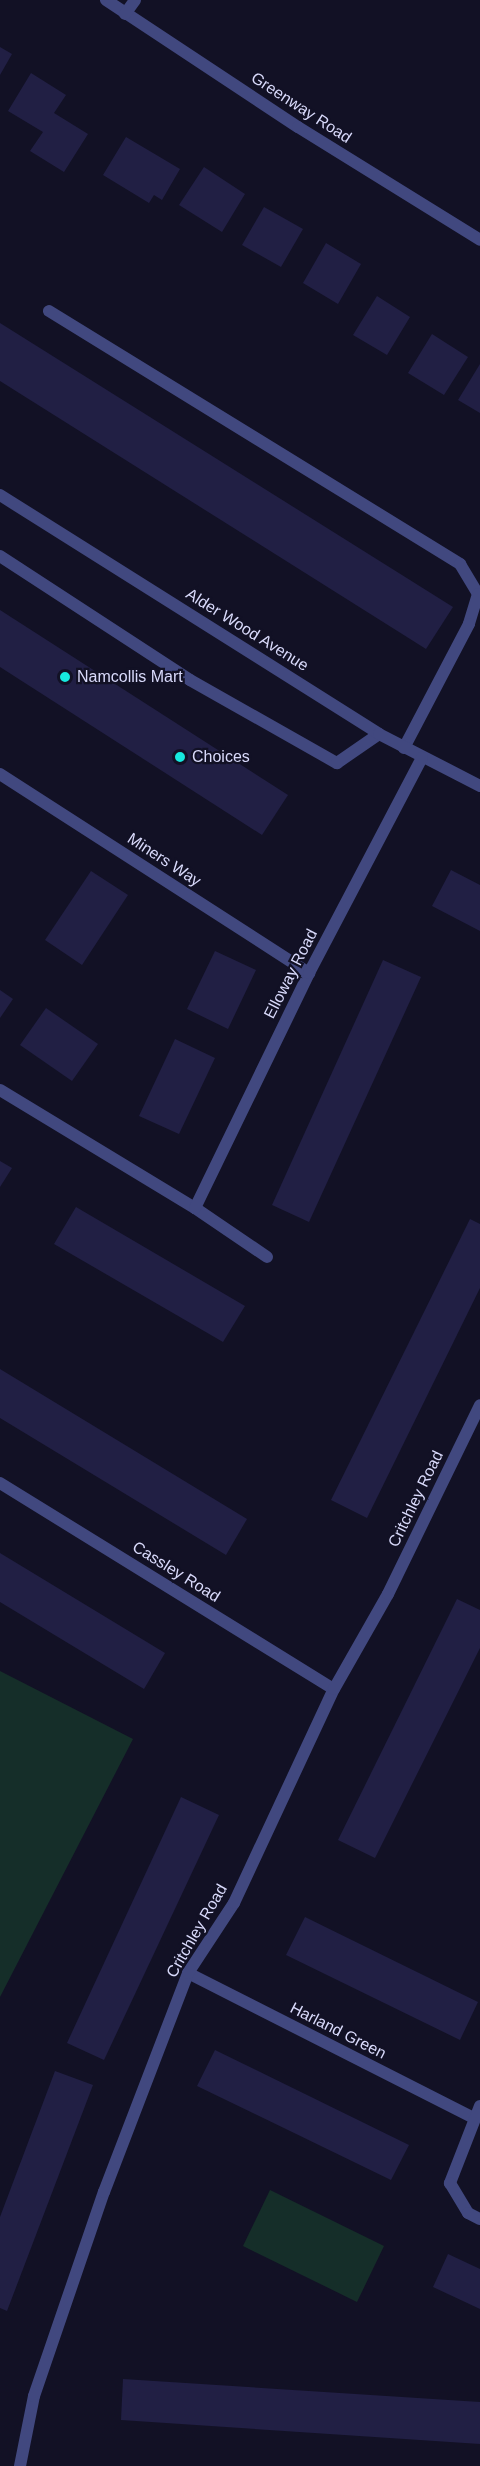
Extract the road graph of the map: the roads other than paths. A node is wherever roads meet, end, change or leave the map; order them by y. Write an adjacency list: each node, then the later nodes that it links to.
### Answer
1 (106, 0): 3 (street, Greenway Road)
2 (135, 0): 3 (street)
3 (125, 14): 4 (street, Greenway Road)
4 (480, 240)
5 (49, 311): 9 (street)
6 (0, 495): 8 (street, Alder Wood Avenue)
7 (0, 556): 8 (street)
8 (379, 734): 9 (street, Alder Wood Avenue)
9 (404, 748): 10 (street, Alder Wood Avenue)
10 (423, 758): 12 (street, Alder Wood Avenue); 13 (street, Elloway Road)
11 (0, 774): 13 (street, Miners Way)
12 (480, 786)
13 (309, 973): 15 (street, Elloway Road)
14 (0, 1090): 15 (street)
15 (195, 1208): 16 (street)
16 (267, 1257)
17 (480, 1405): 19 (street, Critchley Road)
18 (0, 1483): 19 (street, Cassley Road)
19 (334, 1689): 20 (street, Critchley Road)
20 (188, 1973): 22 (street, Harland Green); 24 (street, Critchley Road)
21 (480, 2106): 22 (street)
22 (474, 2118): 23 (street)
23 (480, 2219)
24 (20, 2466)

